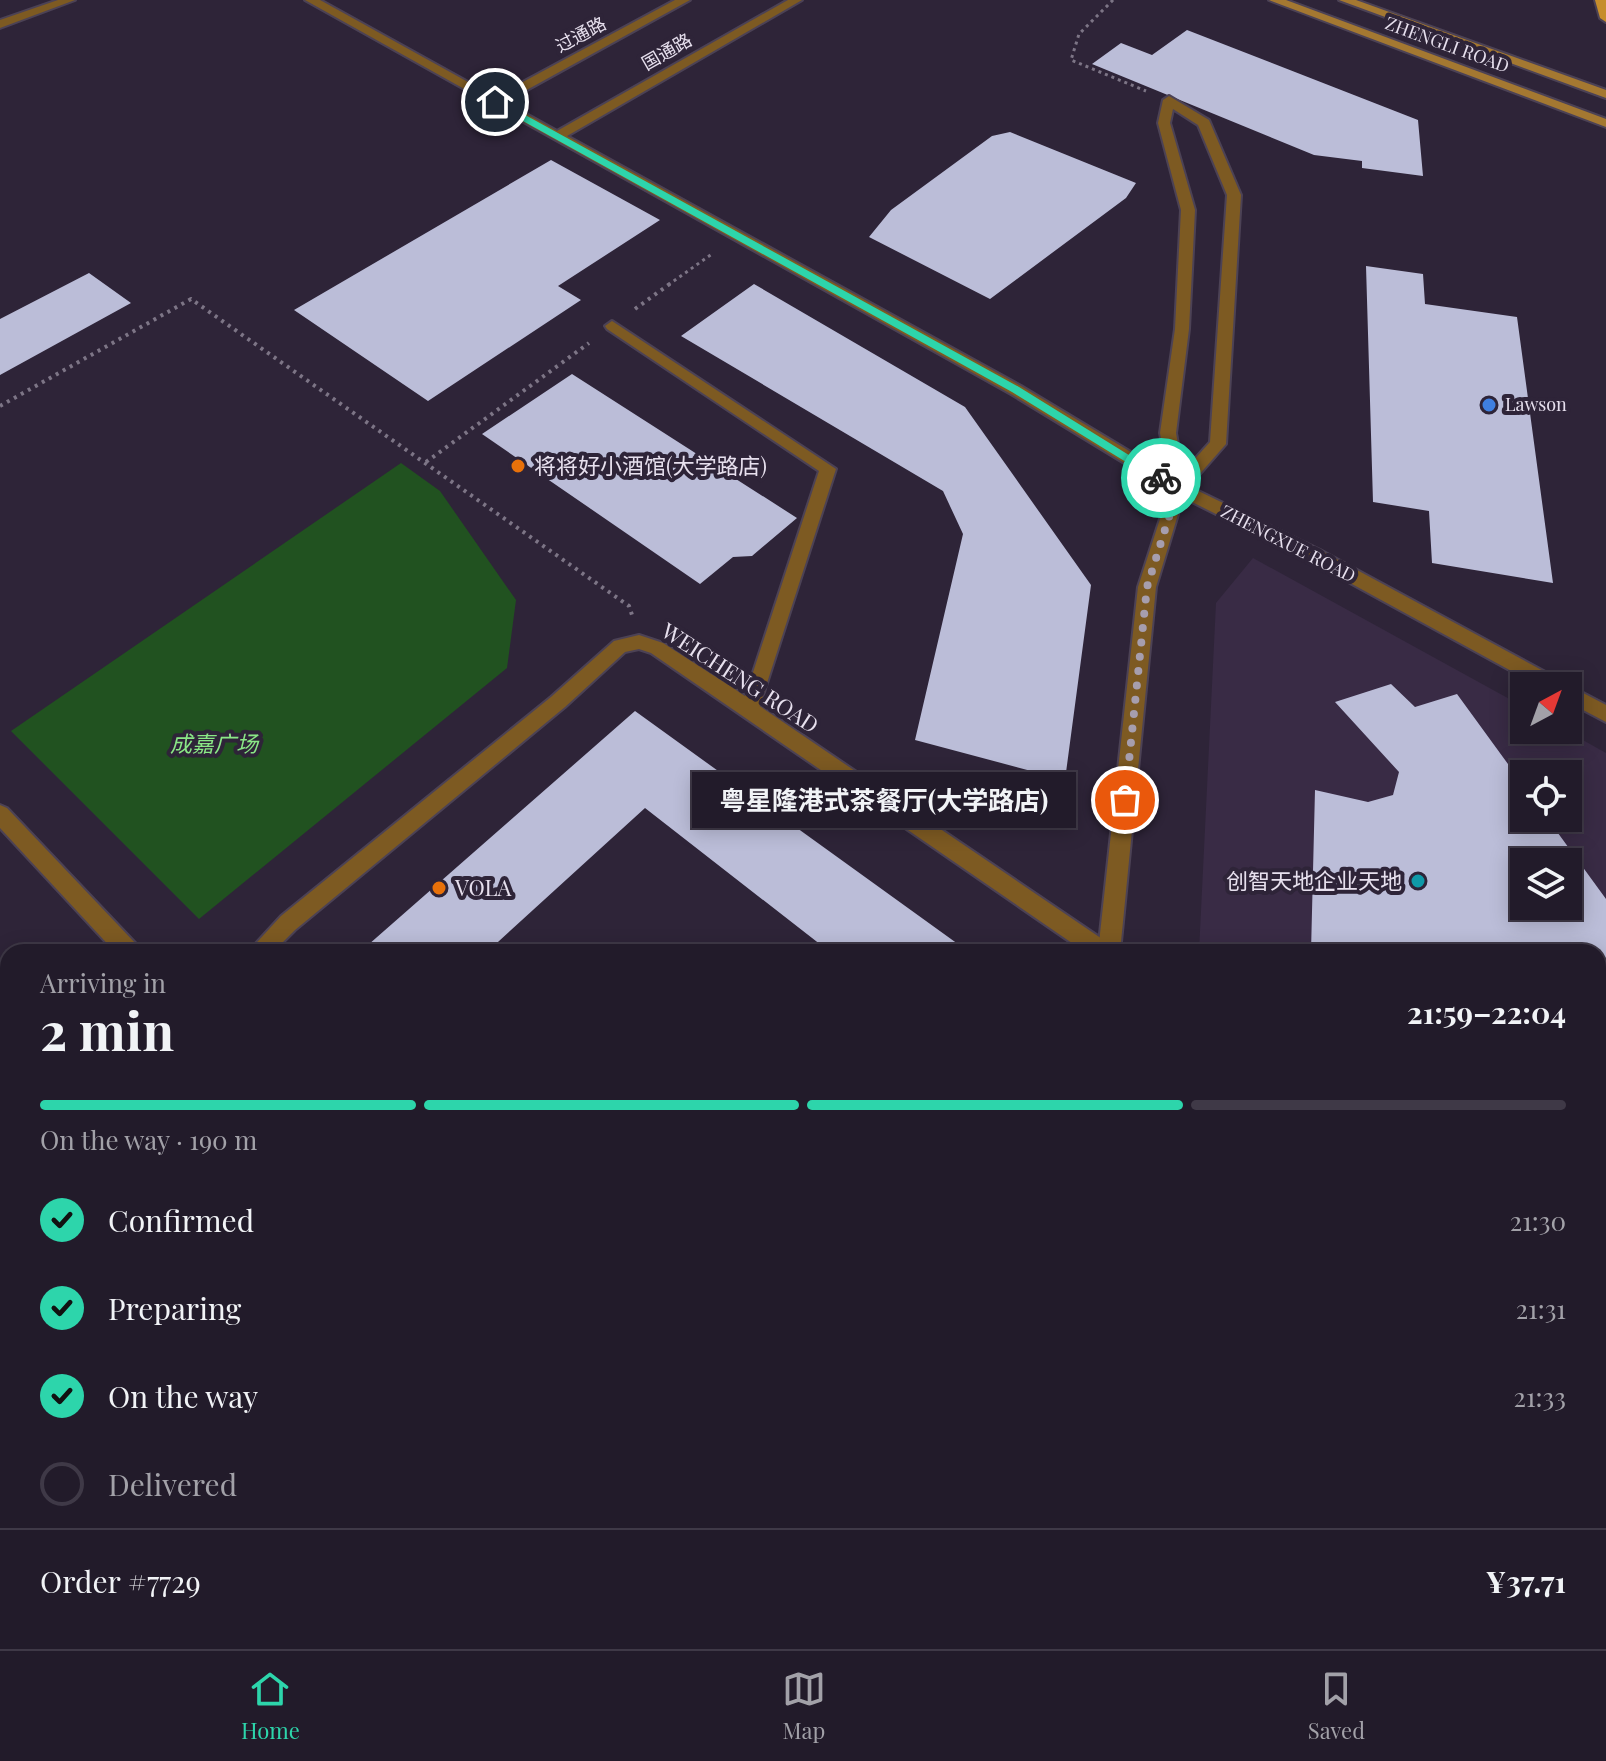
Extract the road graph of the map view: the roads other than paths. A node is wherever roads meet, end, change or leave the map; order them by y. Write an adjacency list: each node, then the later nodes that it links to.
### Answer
1 (69, 0): 9 (street)
2 (311, 0): 11 (street, ZHENGXUE ROAD)
3 (684, 0): 11 (street, 过通路)
4 (796, 0): 13 (street, 国通路)
5 (1275, 0): 12 (main road, ZHENGLI ROAD)
6 (1345, 0): 10 (main road, ZHENGLI ROAD)
7 (1601, 0): 8 (main road)
8 (1606, 18)
9 (0, 24)
10 (1606, 94)
11 (495, 102): 13 (street, ZHENGXUE ROAD)
12 (1606, 123)
13 (557, 136): 15 (street, ZHENGXUE ROAD)
14 (612, 326): 18 (street)
15 (1178, 488): 15 (street); 16 (street, ZHENGXUE ROAD); 24 (street)
16 (1529, 672)
17 (1582, 701): 19 (street)
18 (750, 709): 22 (street, WEICHENG ROAD); 23 (street, WEICHENG ROAD)
19 (1606, 714)
20 (0, 814): 21 (street)
21 (122, 944)
22 (267, 944)
23 (1091, 944)
24 (1110, 944)

